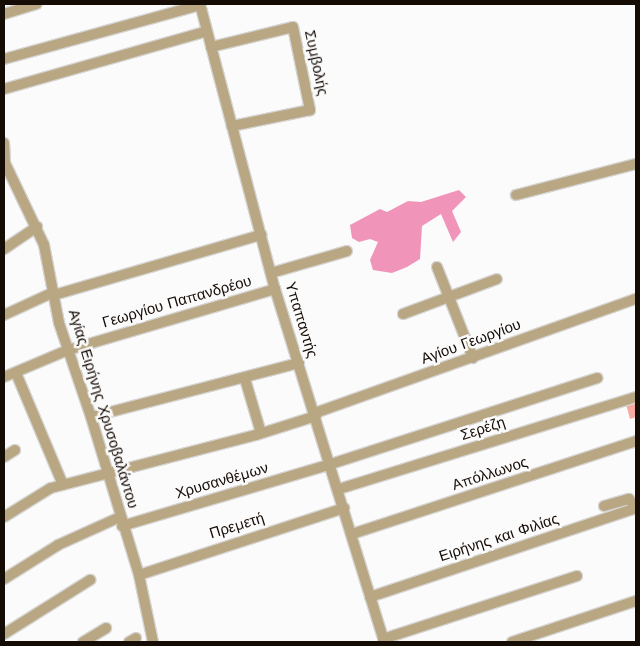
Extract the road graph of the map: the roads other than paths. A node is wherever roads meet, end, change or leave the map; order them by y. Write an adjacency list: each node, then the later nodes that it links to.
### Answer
1 (36, 4): 3 (street)
2 (200, 4): 4 (street, Υπαπαντής); 6 (street)
3 (4, 14)
4 (207, 31): 5 (street, Υπαπαντής); 7 (street)
5 (211, 47): 8 (street, Υπαπαντής); 8 (street, Συμβολής)
6 (4, 59)
7 (4, 89)
8 (232, 126): 14 (street, Υπαπαντής)
9 (4, 143): 10 (street)
10 (4, 163): 13 (street, Αγίας Ειρήνης Χρυσοβαλάντου)
11 (636, 164): 12 (street)
12 (516, 195)
13 (36, 227): 15 (street); 21 (street, Αγίας Ειρήνης Χρυσοβαλάντου)
14 (261, 235): 18 (street, Υπαπαντής); 21 (street)
15 (4, 249)
16 (347, 251): 18 (street)
17 (436, 268): 22 (street)
18 (271, 273): 20 (street, Υπαπαντής)
19 (496, 278): 22 (street)
20 (275, 289): 26 (street, Γεωργίου Παπανδρέου); 28 (street, Υπαπαντής)
21 (54, 293): 25 (street); 26 (street, Αγίας Ειρήνης Χρυσοβαλάντου)
22 (448, 297): 24 (street); 27 (street)
23 (636, 299): 27 (street, Αγίου Γεωργίου)
24 (403, 314)
25 (4, 315)
26 (68, 350): 29 (street, Γεωργίου Παπανδρέου); 35 (street, Αγίας Ειρήνης Χρυσοβαλάντου)
27 (473, 358): 34 (street, Αγίου Γεωργίου)
28 (299, 363): 32 (street); 34 (street, Υπαπαντής)
29 (16, 372): 30 (street, Γεωργίου Παπανδρέου); 42 (street)
30 (4, 377)
31 (597, 378): 40 (street, Χρυσανθέμων)
32 (245, 379): 35 (street); 36 (street)
33 (636, 397): 43 (street, Σερέζη)
34 (315, 415): 36 (street, Αγίου Γεωργίου); 40 (street, Υπαπαντής)
35 (91, 417): 41 (street, Αγίας Ειρήνης Χρυσοβαλάντου)
36 (261, 433): 41 (street, Αγίου Γεωργίου)
37 (636, 441): 49 (street, Απόλλωνος)
38 (15, 450): 39 (street)
39 (4, 457)
40 (330, 464): 43 (street, Υπαπαντής); 48 (street, Χρυσανθέμων)
41 (108, 474): 42 (street, Αγίου Γεωργίου); 48 (street, Αγίας Ειρήνης Χρυσοβαλάντου)
42 (63, 485): 47 (street, Αγίου Γεωργίου)
43 (339, 489): 45 (street, Υπαπαντής)
44 (604, 506): 46 (street)
45 (344, 508): 49 (street, Υπαπαντής); 50 (street, Πρεμετή)
46 (636, 508): 54 (street, Ειρήνης και Φιλίας)
47 (4, 517)
48 (121, 521): 50 (street, Αγίας Ειρήνης Χρυσοβαλάντου); 52 (street, Χρυσανθέμων)
49 (352, 534): 54 (street, Υπαπαντής)
50 (139, 575): 60 (street, Αγίας Ειρήνης Χρυσοβαλάντου)
51 (577, 576): 58 (street)
52 (4, 579)
53 (90, 580): 57 (street)
54 (370, 597): 58 (street, Υπαπαντής)
55 (636, 600): 61 (street)
56 (106, 628): 59 (street)
57 (4, 634)
58 (383, 640)
59 (83, 642)
60 (153, 642)
61 (512, 642)

